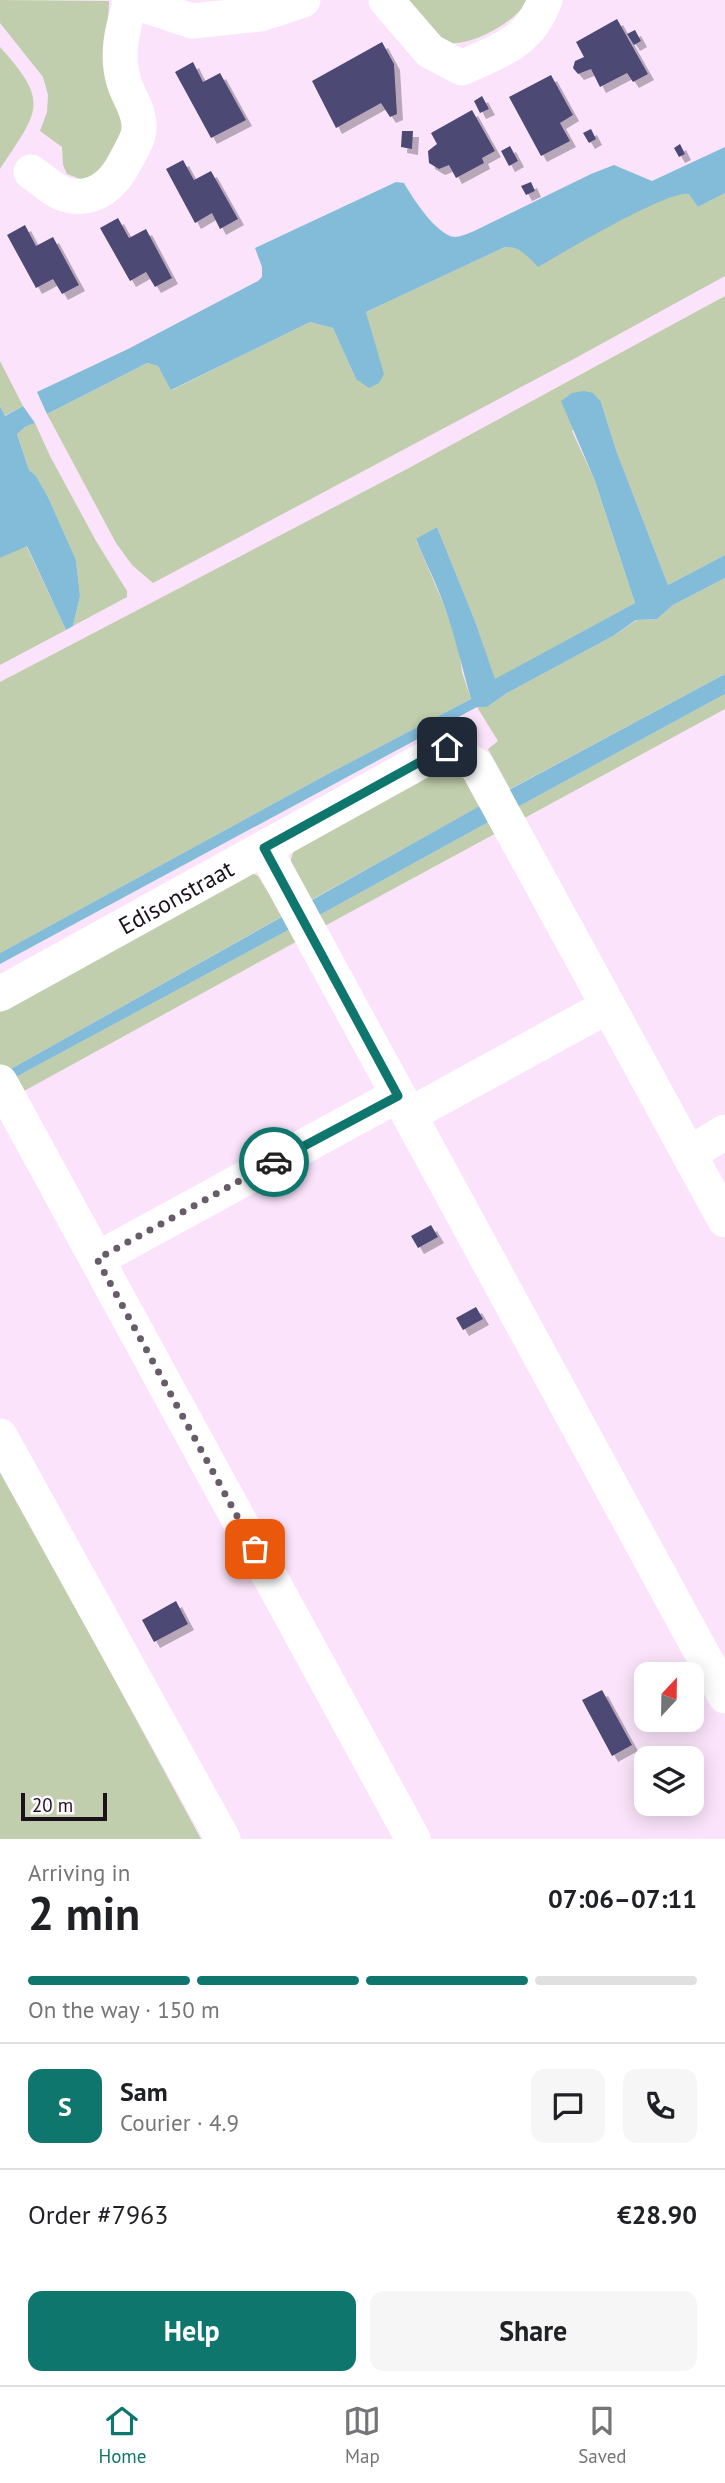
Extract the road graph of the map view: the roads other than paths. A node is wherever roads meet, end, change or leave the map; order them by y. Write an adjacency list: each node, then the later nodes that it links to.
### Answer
1 (303, 0): 4 (street)
2 (386, 0): 3 (street)
3 (545, 0)
4 (130, 1): 5 (street)
5 (31, 172)
6 (264, 848): 7 (street, Edisonstraat); 8 (street, Edisonstraat); 10 (street)
7 (0, 994)
8 (608, 1006): 10 (street); 12 (street)
9 (0, 1082): 14 (street)
10 (404, 1105): 14 (street); 16 (street)
11 (725, 1132): 12 (street)
12 (689, 1154): 13 (street)
13 (725, 1220)
14 (97, 1259): 18 (street)
15 (0, 1436): 17 (street)
16 (725, 1696)
17 (223, 1839)
18 (413, 1839)

